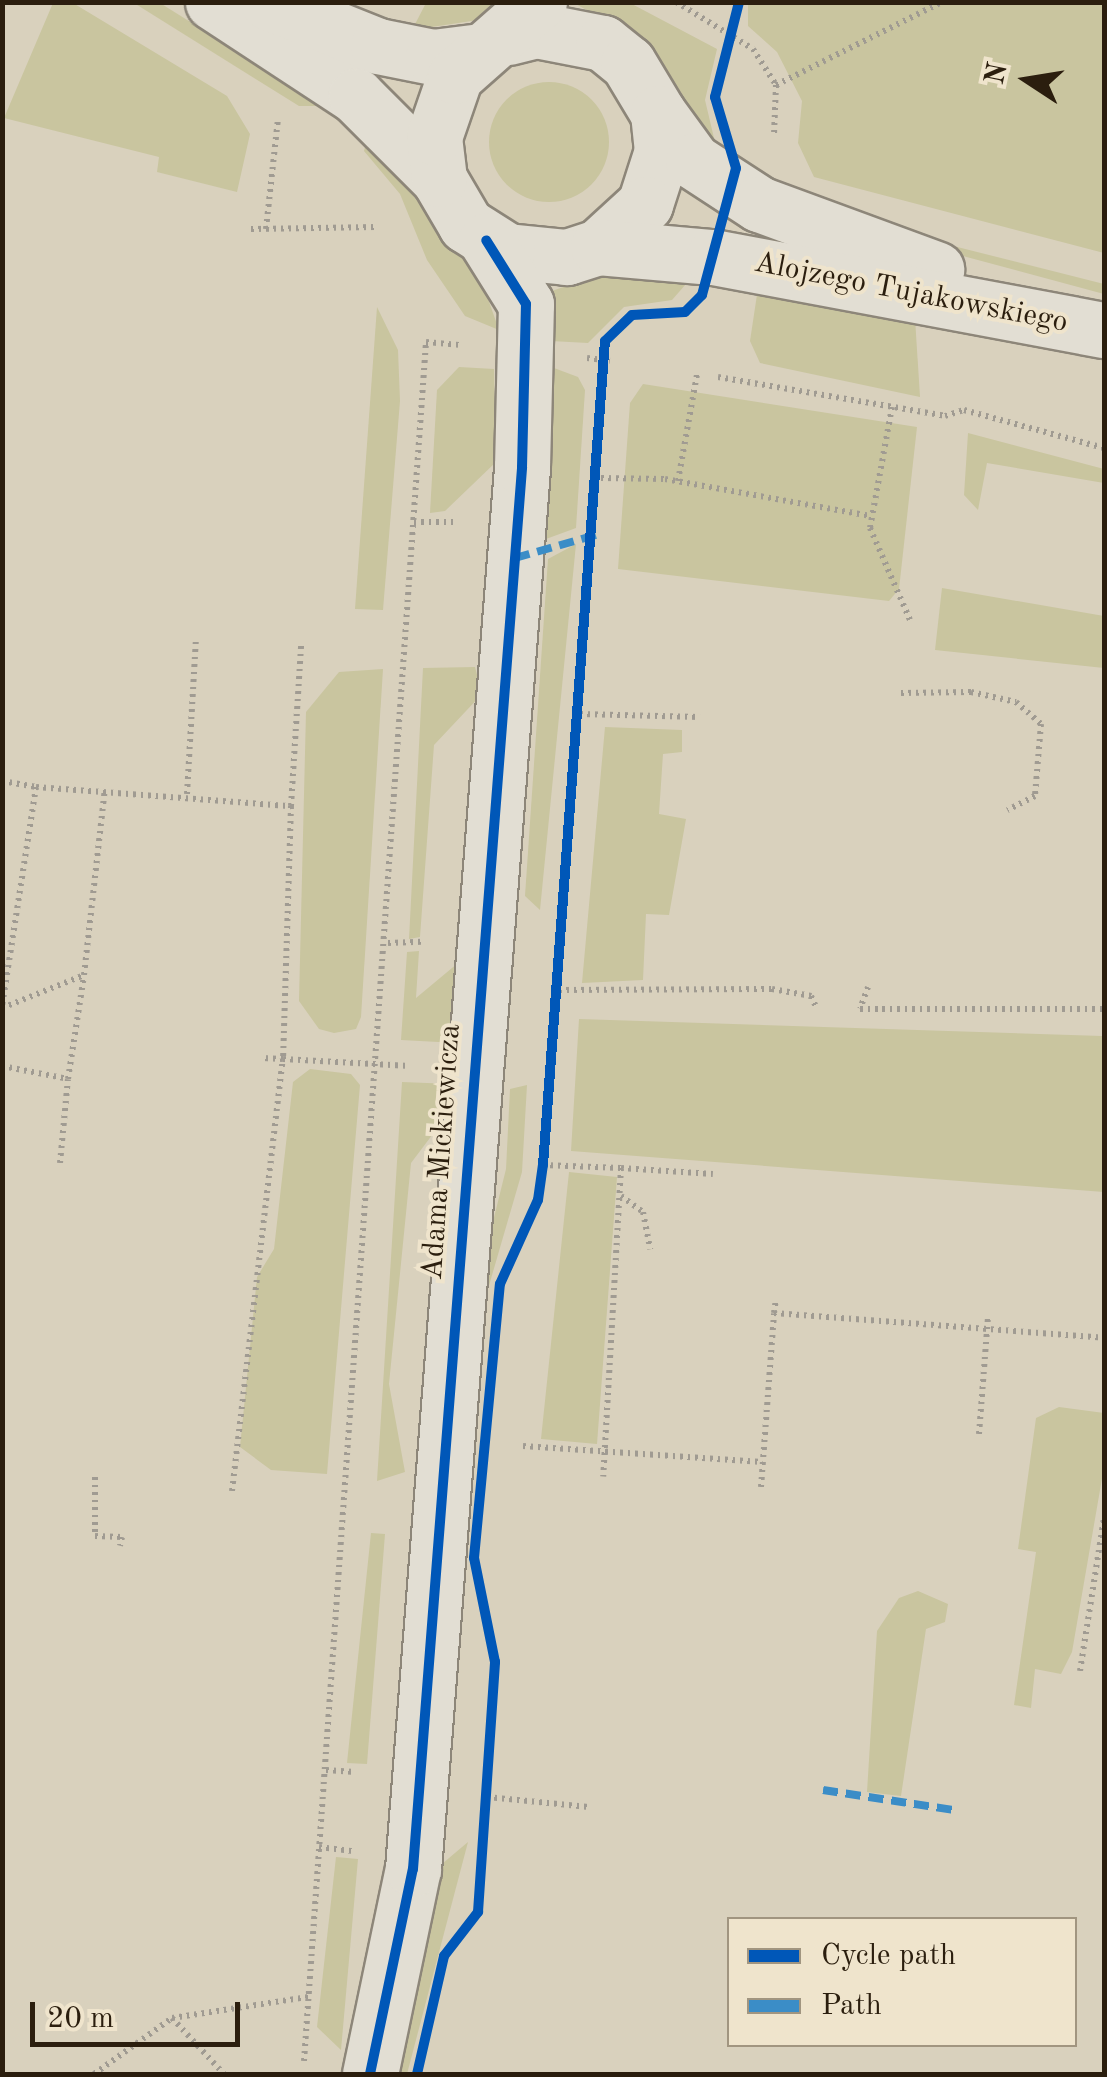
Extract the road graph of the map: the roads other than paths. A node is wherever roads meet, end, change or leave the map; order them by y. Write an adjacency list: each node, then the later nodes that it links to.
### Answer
1 (213, 2): 5 (street)
2 (268, 2): 3 (street)
3 (509, 30): 4 (street); 5 (street)
4 (658, 113): 7 (street); 8 (street, Alojzego Tujakowskiego)
5 (439, 179): 6 (street)
6 (486, 240): 7 (street); 9 (street, Adama Mickiewicza)
7 (598, 247): 8 (street, Alojzego Tujakowskiego)
8 (1104, 327)
9 (370, 2074)

